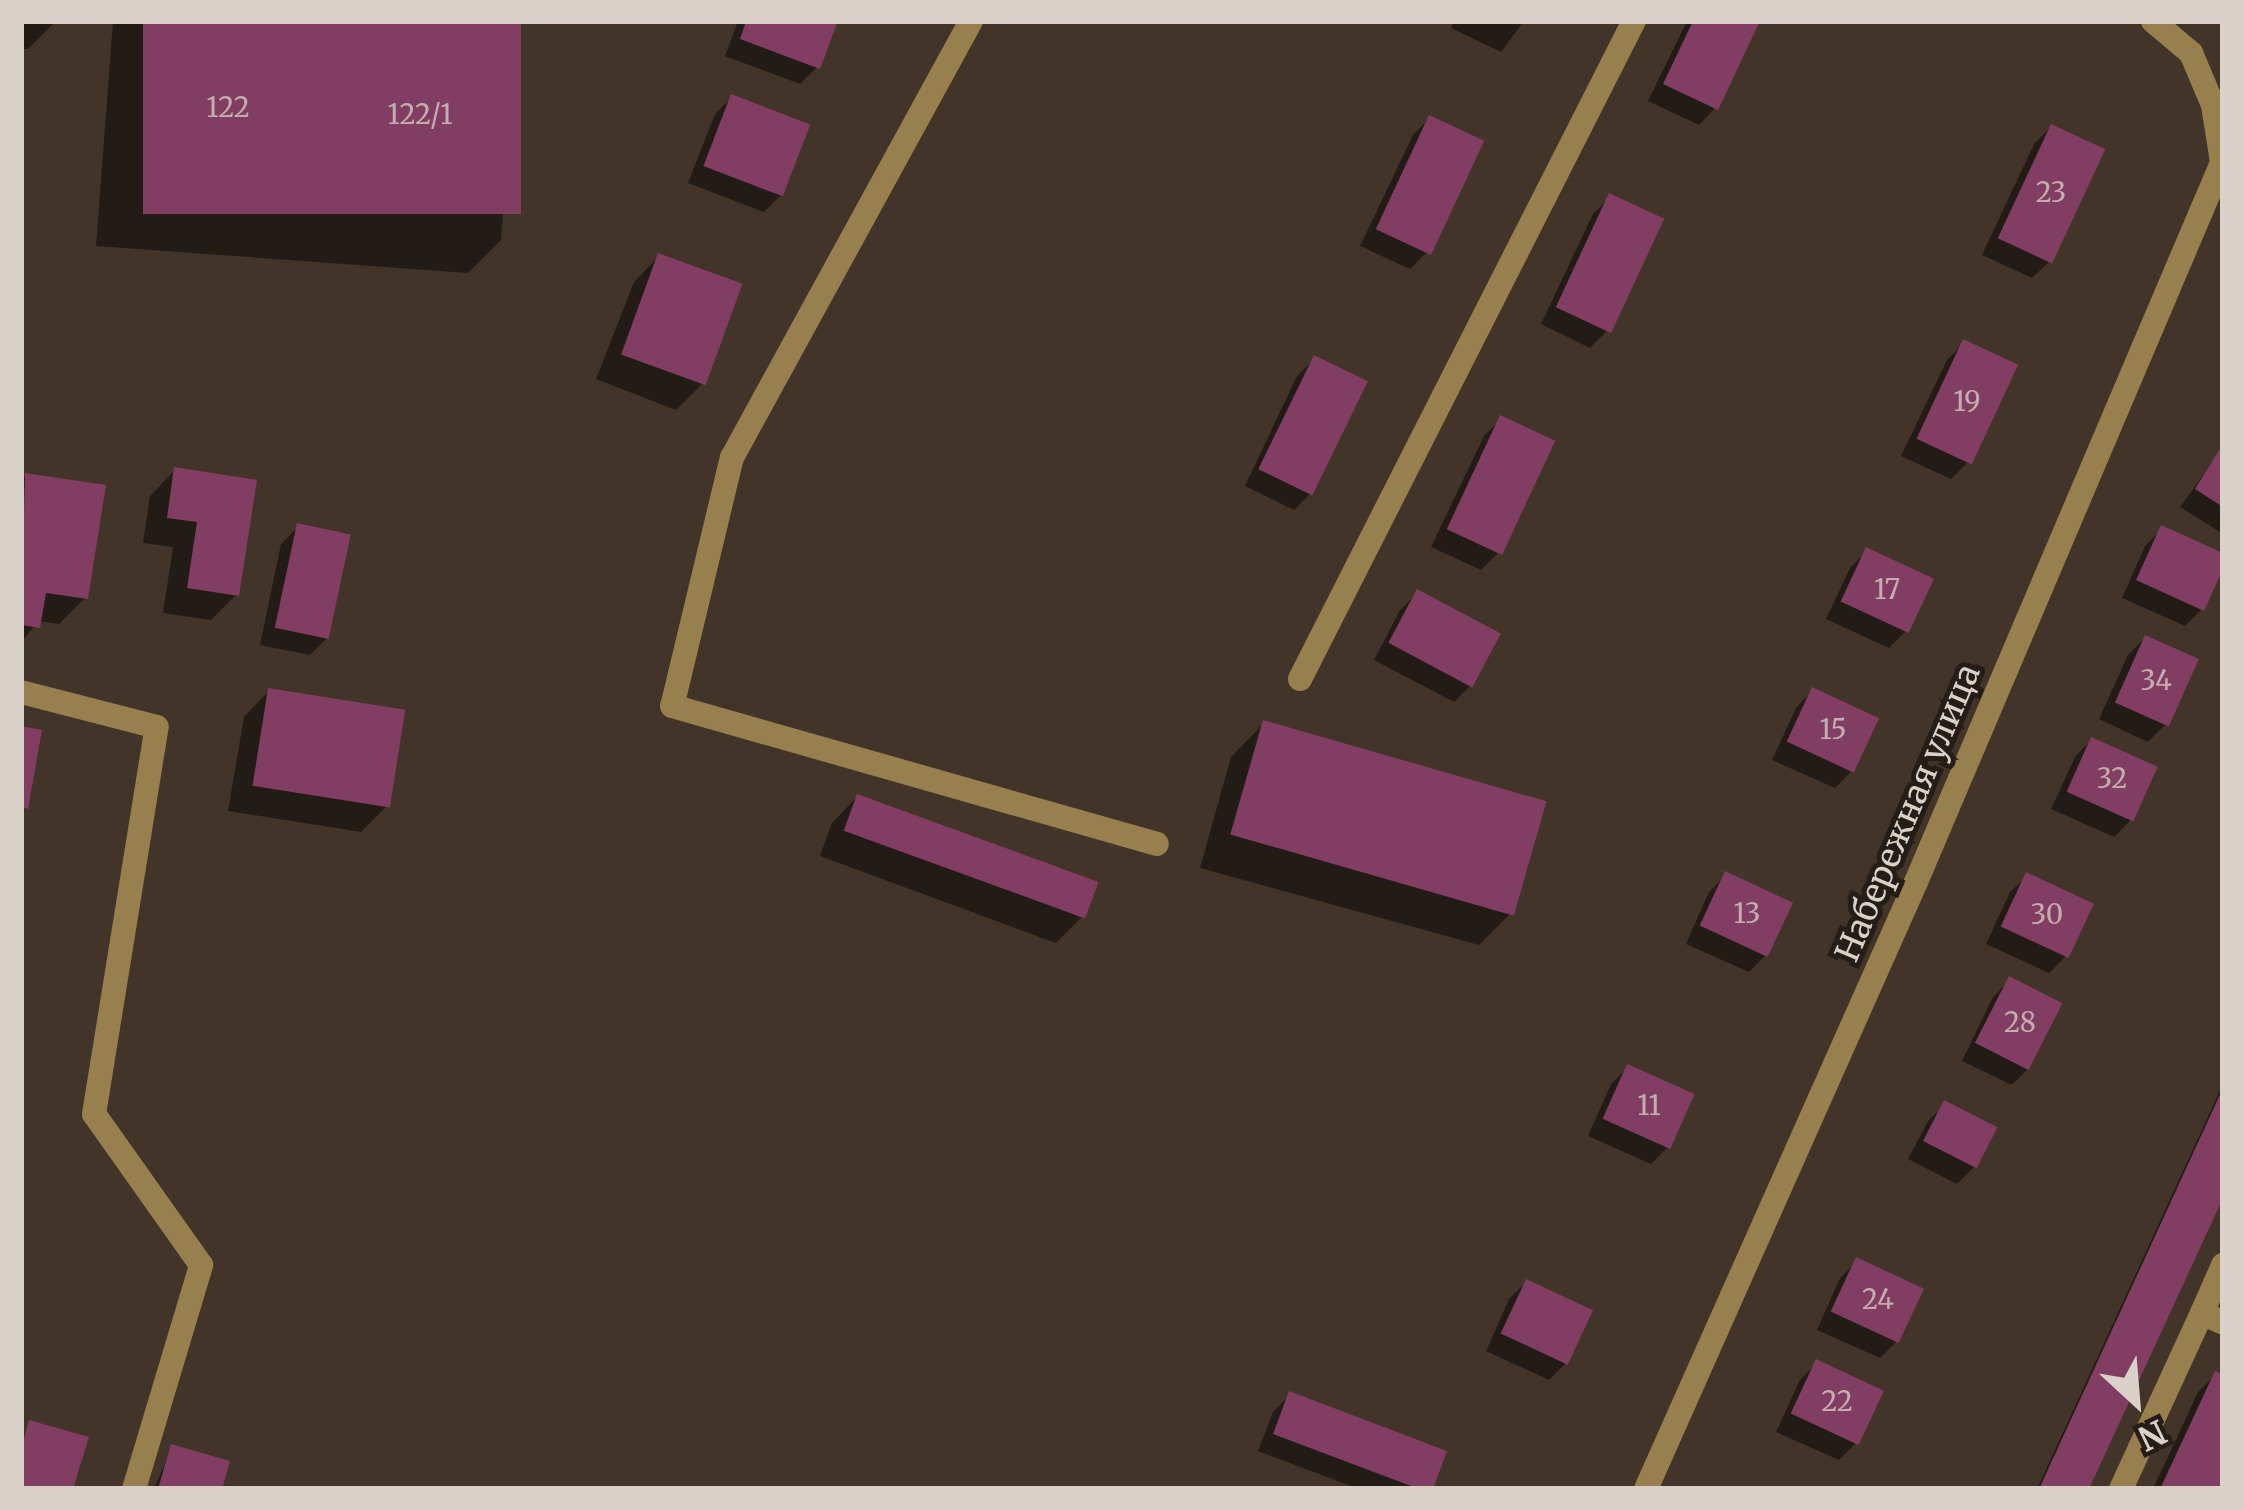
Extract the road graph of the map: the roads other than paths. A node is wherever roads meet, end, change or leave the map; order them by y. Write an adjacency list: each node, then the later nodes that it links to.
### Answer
1 (971, 21): 7 (street)
2 (1634, 21): 5 (street)
3 (2153, 21): 4 (street)
4 (2223, 161): 11 (street, Набережная улица)
5 (1300, 679)
6 (21, 692): 10 (street)
7 (1157, 844)
8 (2223, 1265): 9 (street)
9 (2213, 1318): 12 (street)
10 (134, 1489)
11 (1646, 1489)
12 (2121, 1489)

